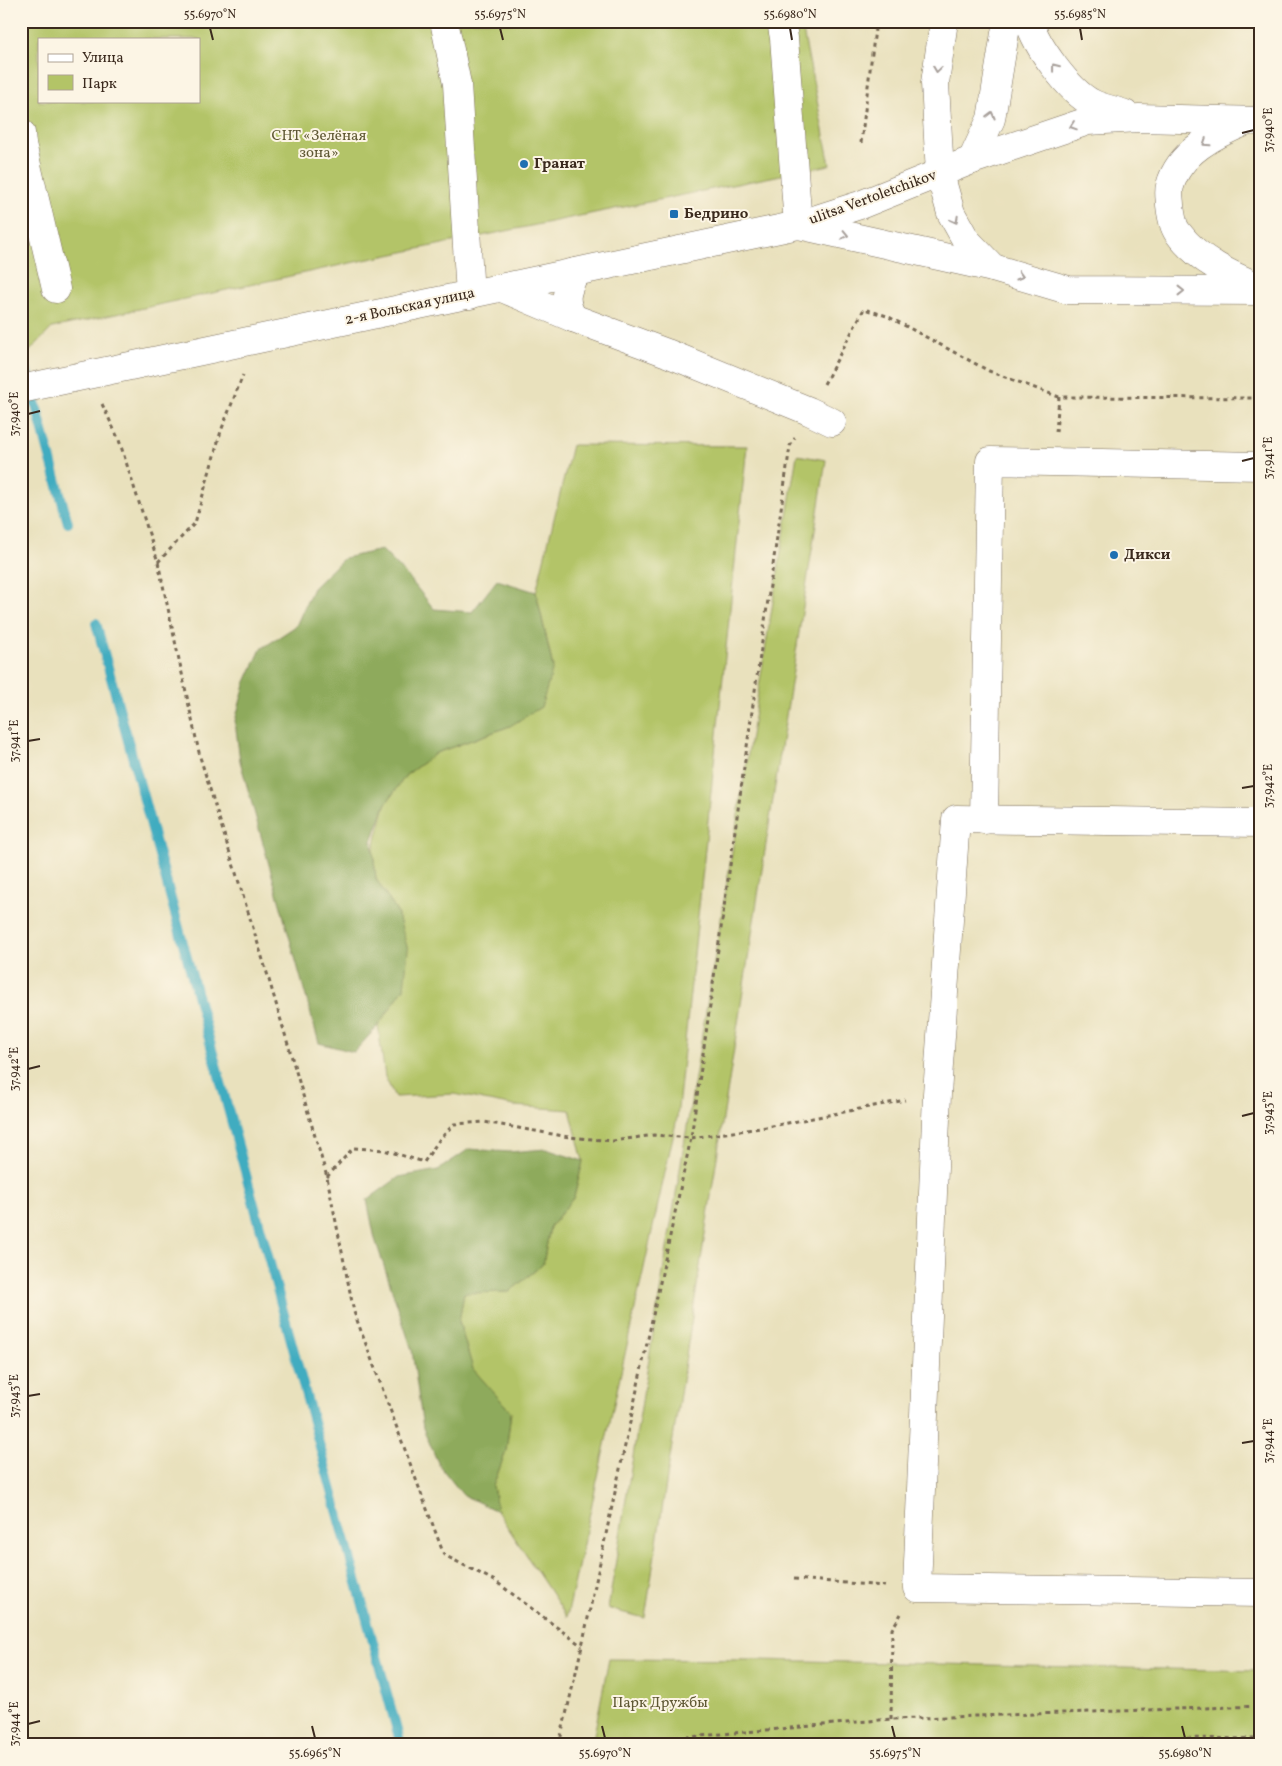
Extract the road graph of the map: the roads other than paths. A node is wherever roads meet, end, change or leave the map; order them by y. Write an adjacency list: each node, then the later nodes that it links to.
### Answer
1 (444, 21): 17 (main road)
2 (781, 21): 11 (main road)
3 (944, 21): 10 (main road, one-way to 10)
4 (1007, 21): 9 (main road, one-way to 4)
5 (1029, 21): 6 (main road, one-way to 5)
6 (1139, 118): 7 (main road, ulitsa Vertoletchikov); 9 (main road, ulitsa Vertoletchikov, one-way to 9)
7 (1255, 121): 16 (main road, one-way to 16)
8 (21, 133): 15 (main road)
9 (972, 160): 10 (main road, ulitsa Vertoletchikov)
10 (940, 174): 11 (main road, ulitsa Vertoletchikov); 12 (main road, one-way to 12)
11 (798, 225): 12 (main road, ulitsa Vertoletchikov, one-way to 12); 13 (main road, 2-я Вольская улица)
12 (993, 268): 16 (main road, ulitsa Vertoletchikov, one-way to 16)
13 (575, 272): 14 (main road, 2-я Вольская улица); 18 (main road)
14 (502, 288): 17 (main road, 2-я Вольская улица); 18 (main road)
15 (56, 289)
16 (1261, 290)
17 (470, 295): 19 (main road, 2-я Вольская улица)
18 (573, 318): 20 (main road)
19 (21, 389)
20 (821, 416)
21 (1261, 466): 22 (main road)
22 (984, 820): 23 (main road); 24 (main road)
23 (1261, 823)
24 (1261, 1592)

